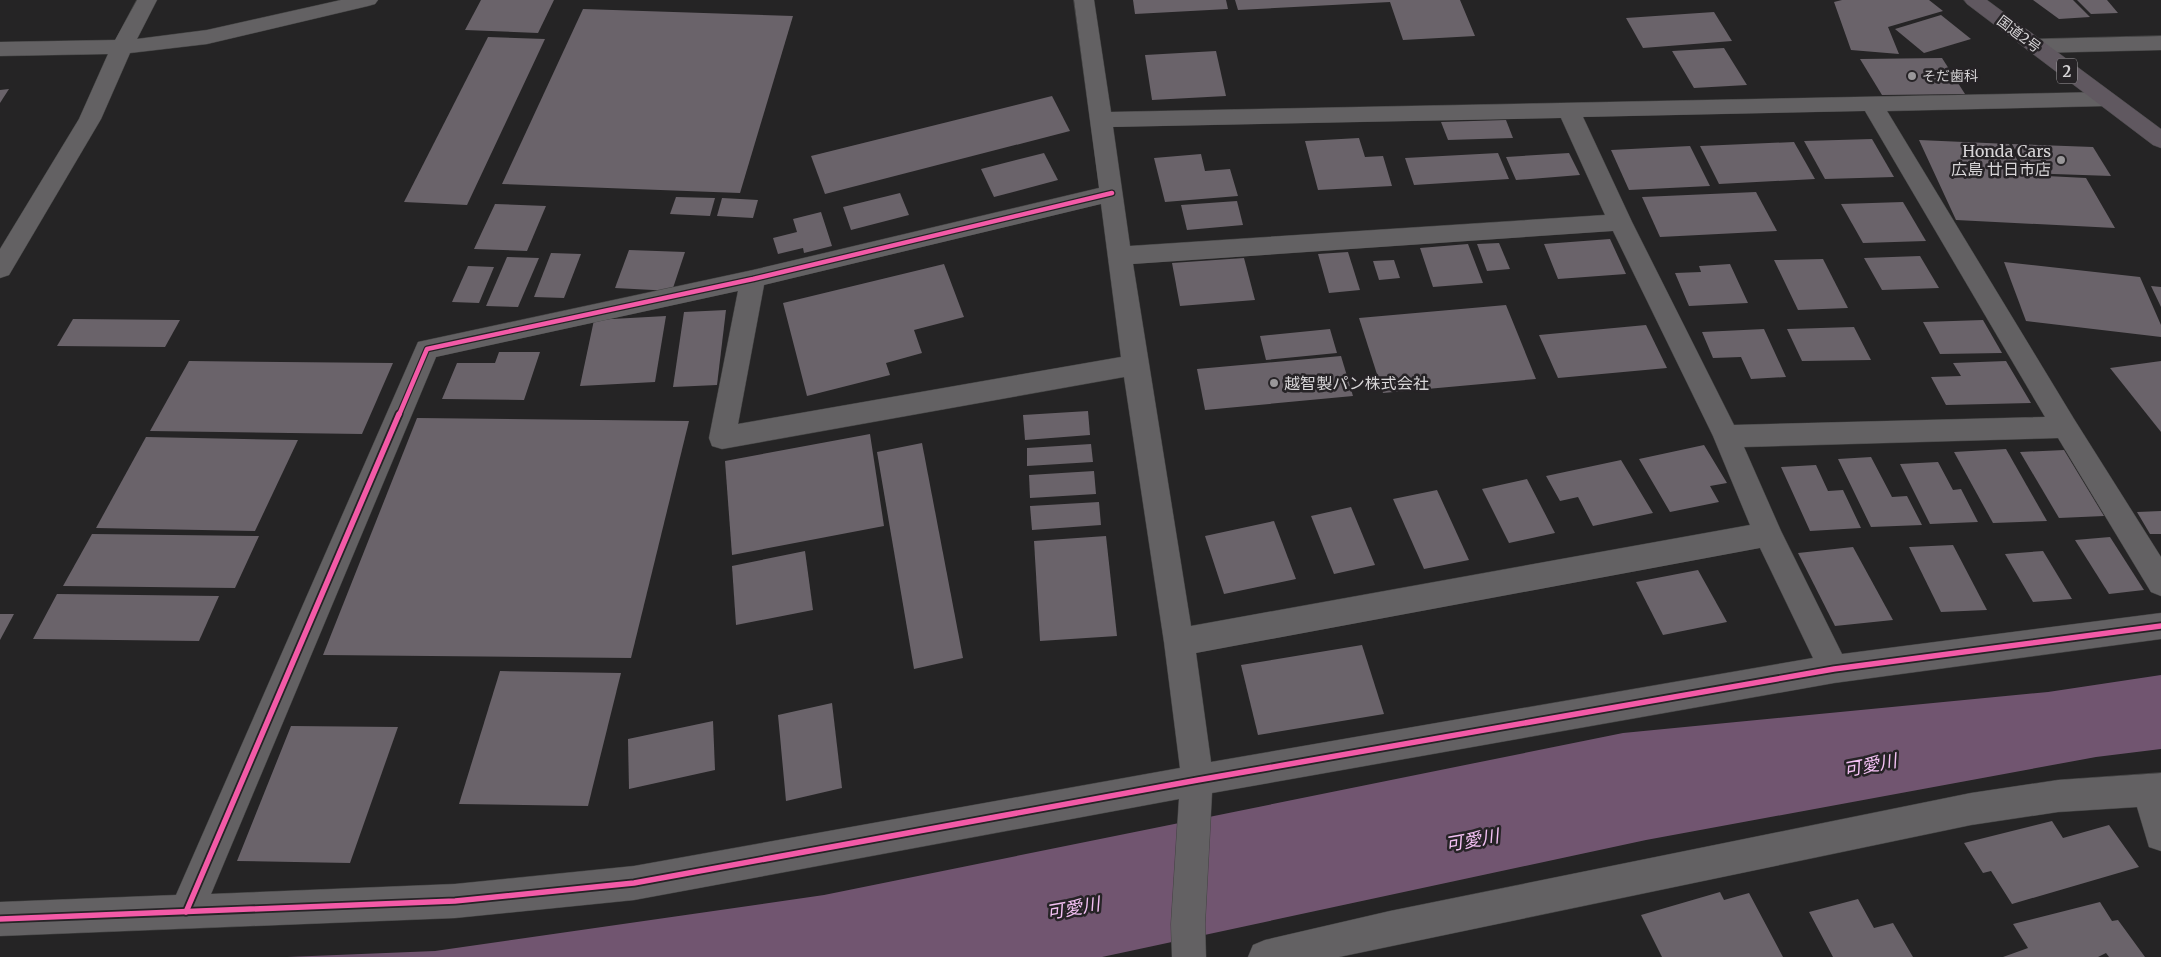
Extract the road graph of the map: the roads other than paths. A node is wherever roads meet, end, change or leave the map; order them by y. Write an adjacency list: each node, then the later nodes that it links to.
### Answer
1 (147, 0): 7 (street)
2 (368, 0): 7 (street)
3 (1084, 0): 12 (street)
4 (1974, 0): 6 (highway, 国道2号 / 2)
5 (2161, 43): 6 (street)
6 (2035, 46): 9 (highway, 国道2号 / 2)
7 (122, 47): 8 (street); 17 (street)
8 (0, 49)
9 (2105, 99): 10 (street); 13 (highway, 国道2号 / 2)
10 (1872, 104): 11 (street); 20 (street)
11 (1569, 110): 12 (street); 15 (street)
12 (1100, 120): 14 (street)
13 (2161, 140)
14 (1112, 194): 16 (street); 18 (street)
15 (1620, 222): 16 (street); 21 (street)
16 (1119, 256): 19 (street)
17 (0, 269)
18 (753, 279): 19 (street); 30 (street)
19 (1134, 365): 25 (street)
20 (2065, 427): 21 (street); 23 (street)
21 (1726, 436): 22 (street)
22 (1768, 534): 25 (street); 26 (street)
23 (2161, 583)
24 (2161, 626): 26 (street)
25 (1179, 642): 27 (street)
26 (1834, 669): 27 (street)
27 (1197, 789): 30 (street); 32 (street)
28 (2154, 789): 29 (street); 33 (street)
29 (2161, 835)
30 (186, 912): 31 (street)
31 (0, 919)
32 (1188, 941)
33 (1265, 957)

